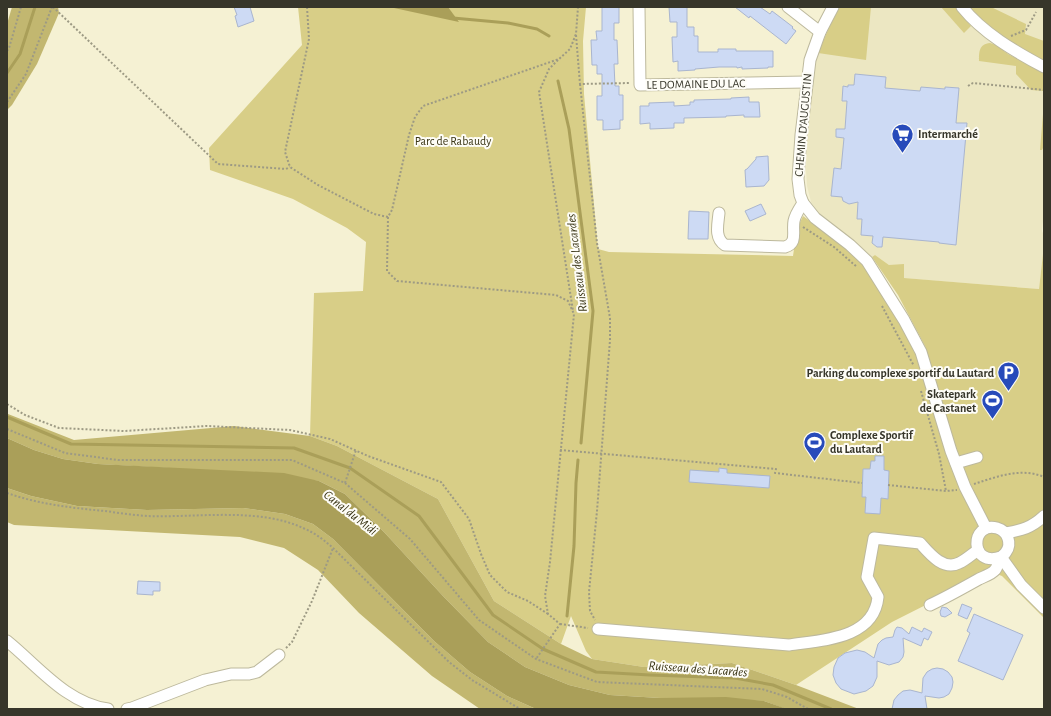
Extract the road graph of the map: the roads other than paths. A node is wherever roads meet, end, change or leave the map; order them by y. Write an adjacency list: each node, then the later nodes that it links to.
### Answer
1 (639, 7): 7 (street, LE DOMAINE DU LAC)
2 (788, 7): 5 (street)
3 (833, 7): 5 (street, CHEMIN D'AUGUSTIN)
4 (962, 7): 6 (street)
5 (820, 32): 7 (street, CHEMIN D'AUGUSTIN)
6 (1044, 67)
7 (806, 82): 8 (street, CHEMIN D'AUGUSTIN)
8 (803, 203): 9 (street); 11 (street, CHEMIN D'AUGUSTIN)
9 (719, 213)
10 (977, 457): 11 (street)
11 (956, 463): 13 (street, CHEMIN D'AUGUSTIN)
12 (1044, 516): 14 (street)
13 (986, 528): 14 (street); 15 (street)
14 (1006, 533): 16 (street)
15 (978, 550): 16 (street); 19 (street)
16 (1001, 557): 17 (street); 18 (street)
17 (930, 605)
18 (1044, 608)
19 (598, 629)
20 (7, 641): 22 (street)
21 (279, 655): 23 (street)
22 (108, 709)
23 (127, 709)

